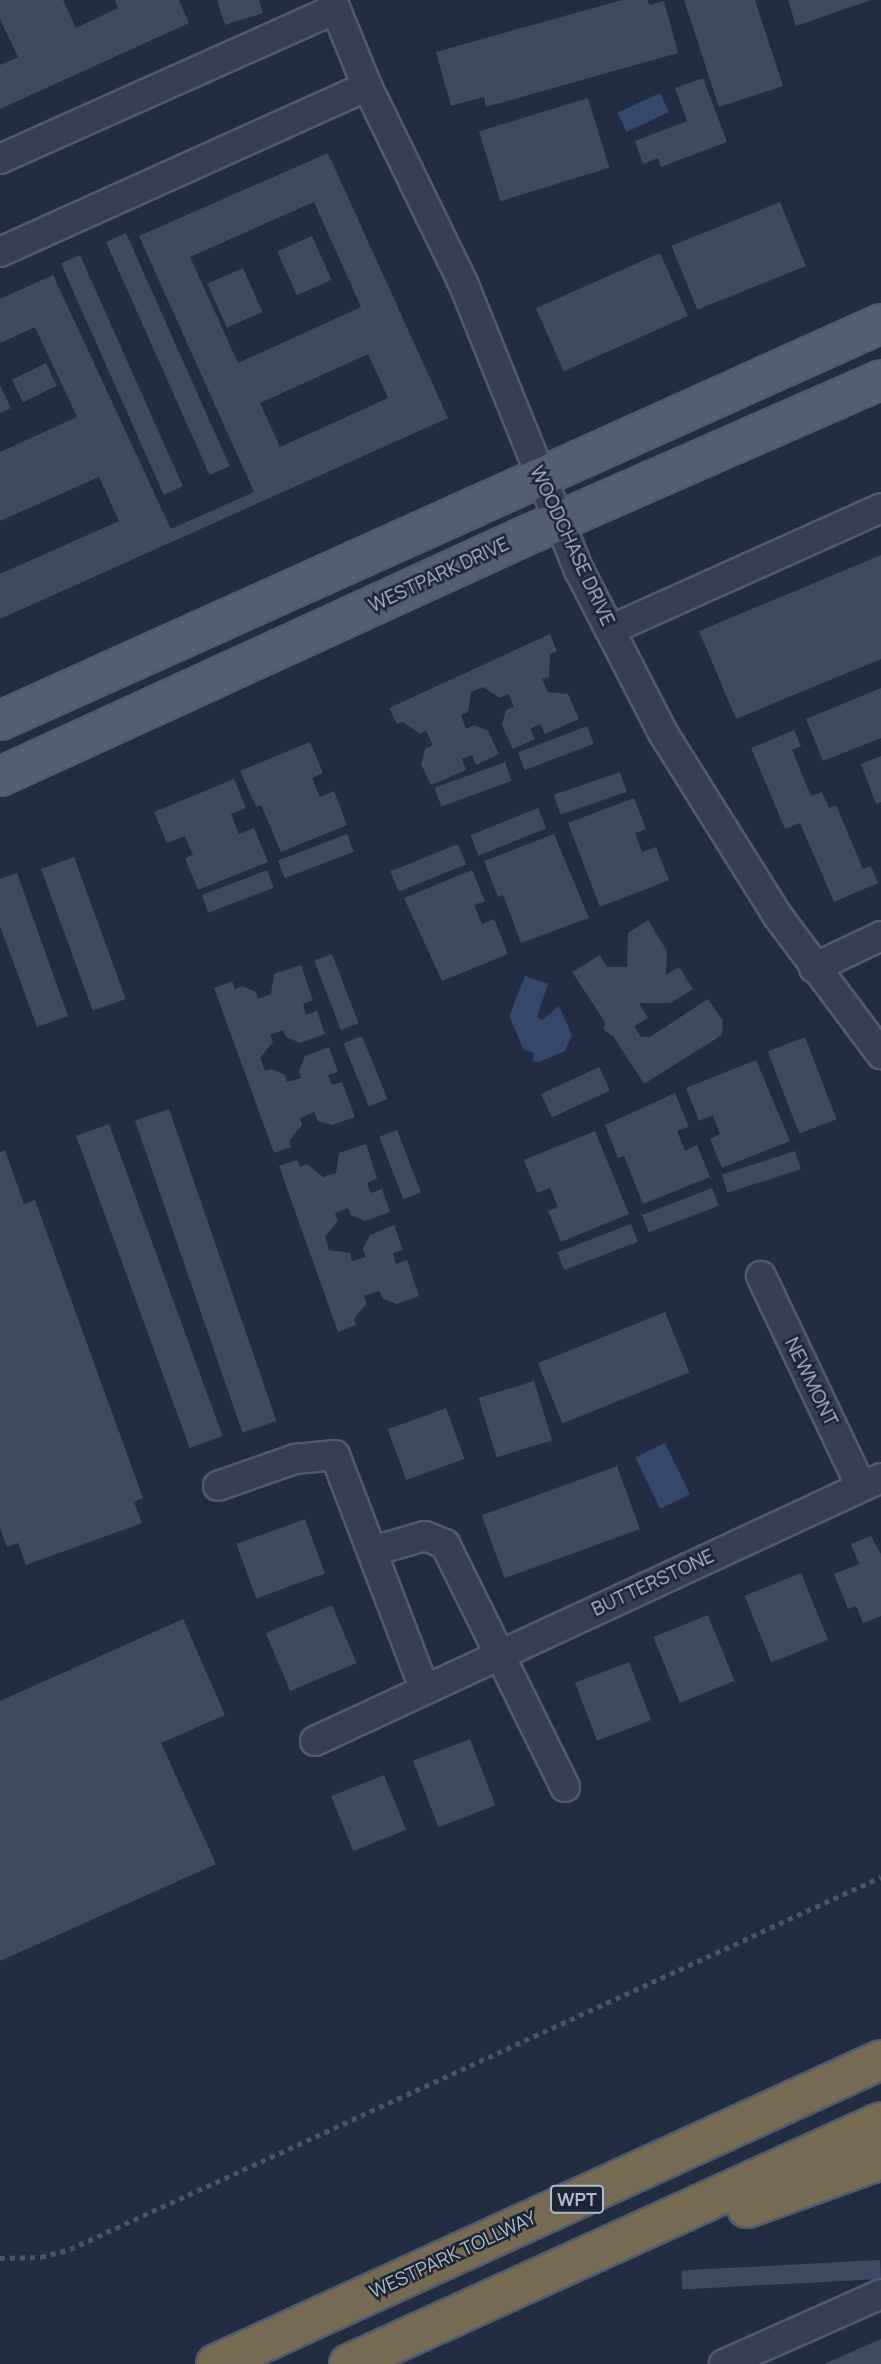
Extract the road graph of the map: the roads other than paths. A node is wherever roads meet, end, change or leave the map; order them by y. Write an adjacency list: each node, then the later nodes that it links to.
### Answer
1 (334, 4): 2 (street, WOODCHASE DRIVE); 3 (street)
2 (367, 86): 4 (street); 7 (street, WOODCHASE DRIVE)
3 (0, 159)
4 (0, 252)
5 (881, 323): 7 (main road)
6 (881, 379): 9 (main road, WESTPARK DRIVE)
7 (539, 477): 9 (street, WOODCHASE DRIVE); 11 (main road)
8 (881, 508): 10 (street)
9 (558, 521): 10 (street, WOODCHASE DRIVE); 12 (main road, WESTPARK DRIVE)
10 (610, 630): 16 (street, WOODCHASE DRIVE)
11 (168, 645): 12 (main road); 13 (main road)
12 (189, 690): 14 (main road, WESTPARK DRIVE)
13 (0, 720)
14 (0, 776)
15 (881, 936): 16 (street)
16 (814, 968): 17 (street, WOODCHASE DRIVE)
17 (881, 1054)
18 (761, 1276): 19 (street, NEWMONT)
19 (871, 1482): 22 (street, BUTTERSTONE)
20 (218, 1486): 21 (street)
21 (373, 1551): 22 (street); 23 (street)
22 (497, 1654): 23 (street, BUTTERSTONE); 25 (street)
23 (424, 1688): 24 (street, BUTTERSTONE)
24 (315, 1741)
25 (565, 1787)
26 (881, 2060): 31 (highway, WESTPARK TOLLWAY / WPT)
27 (881, 2122): 30 (highway)
28 (881, 2160): 30 (highway)
29 (881, 2294): 33 (street)
30 (472, 2307): 32 (highway)
31 (216, 2364)
32 (349, 2364)
33 (724, 2364)

